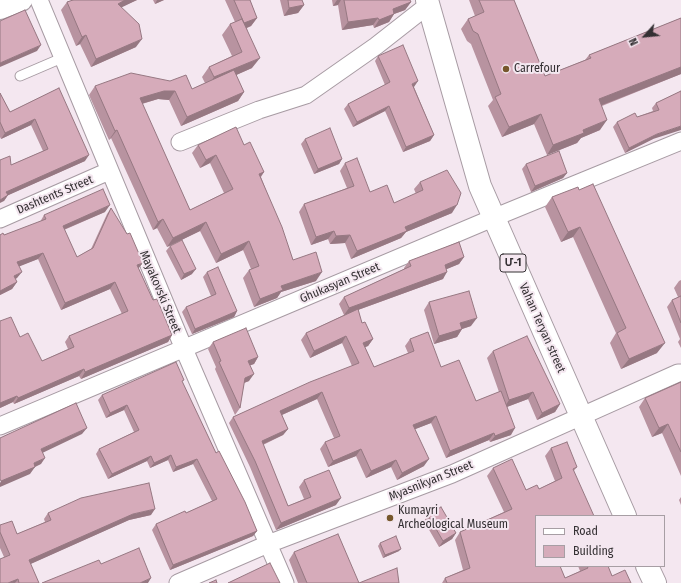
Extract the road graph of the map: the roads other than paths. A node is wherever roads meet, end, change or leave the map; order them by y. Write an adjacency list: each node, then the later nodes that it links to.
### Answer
1 (21, 0): 4 (main road)
2 (39, 0): 5 (street, Mayakovski Street)
3 (427, 3): 8 (street); 11 (main road, Vahan Teryan street / Մ-1)
4 (0, 8)
5 (62, 58): 6 (lane); 9 (street, Mayakovski Street)
6 (20, 76)
7 (681, 141): 11 (street, Ghukasyan Street)
8 (180, 142)
9 (109, 172): 10 (street, Dashtents Street); 12 (street, Mayakovski Street)
10 (0, 218)
11 (493, 218): 12 (street, Ghukasyan Street); 14 (main road, Vahan Teryan street / Մ-1)
12 (184, 349): 15 (street, Ghukasyan Street); 17 (street, Mayakovski Street)
13 (681, 373): 14 (street, Myasnikyan Street)
14 (582, 417): 16 (main road, Vahan Teryan street / Մ-1); 17 (street, Myasnikyan Street)
15 (0, 426)
16 (625, 515)
17 (268, 544): 19 (street, Myasnikyan Street); 20 (street, Mayakovski Street)
18 (647, 567): 21 (main road)
19 (178, 583)
20 (284, 583)
21 (655, 583)

